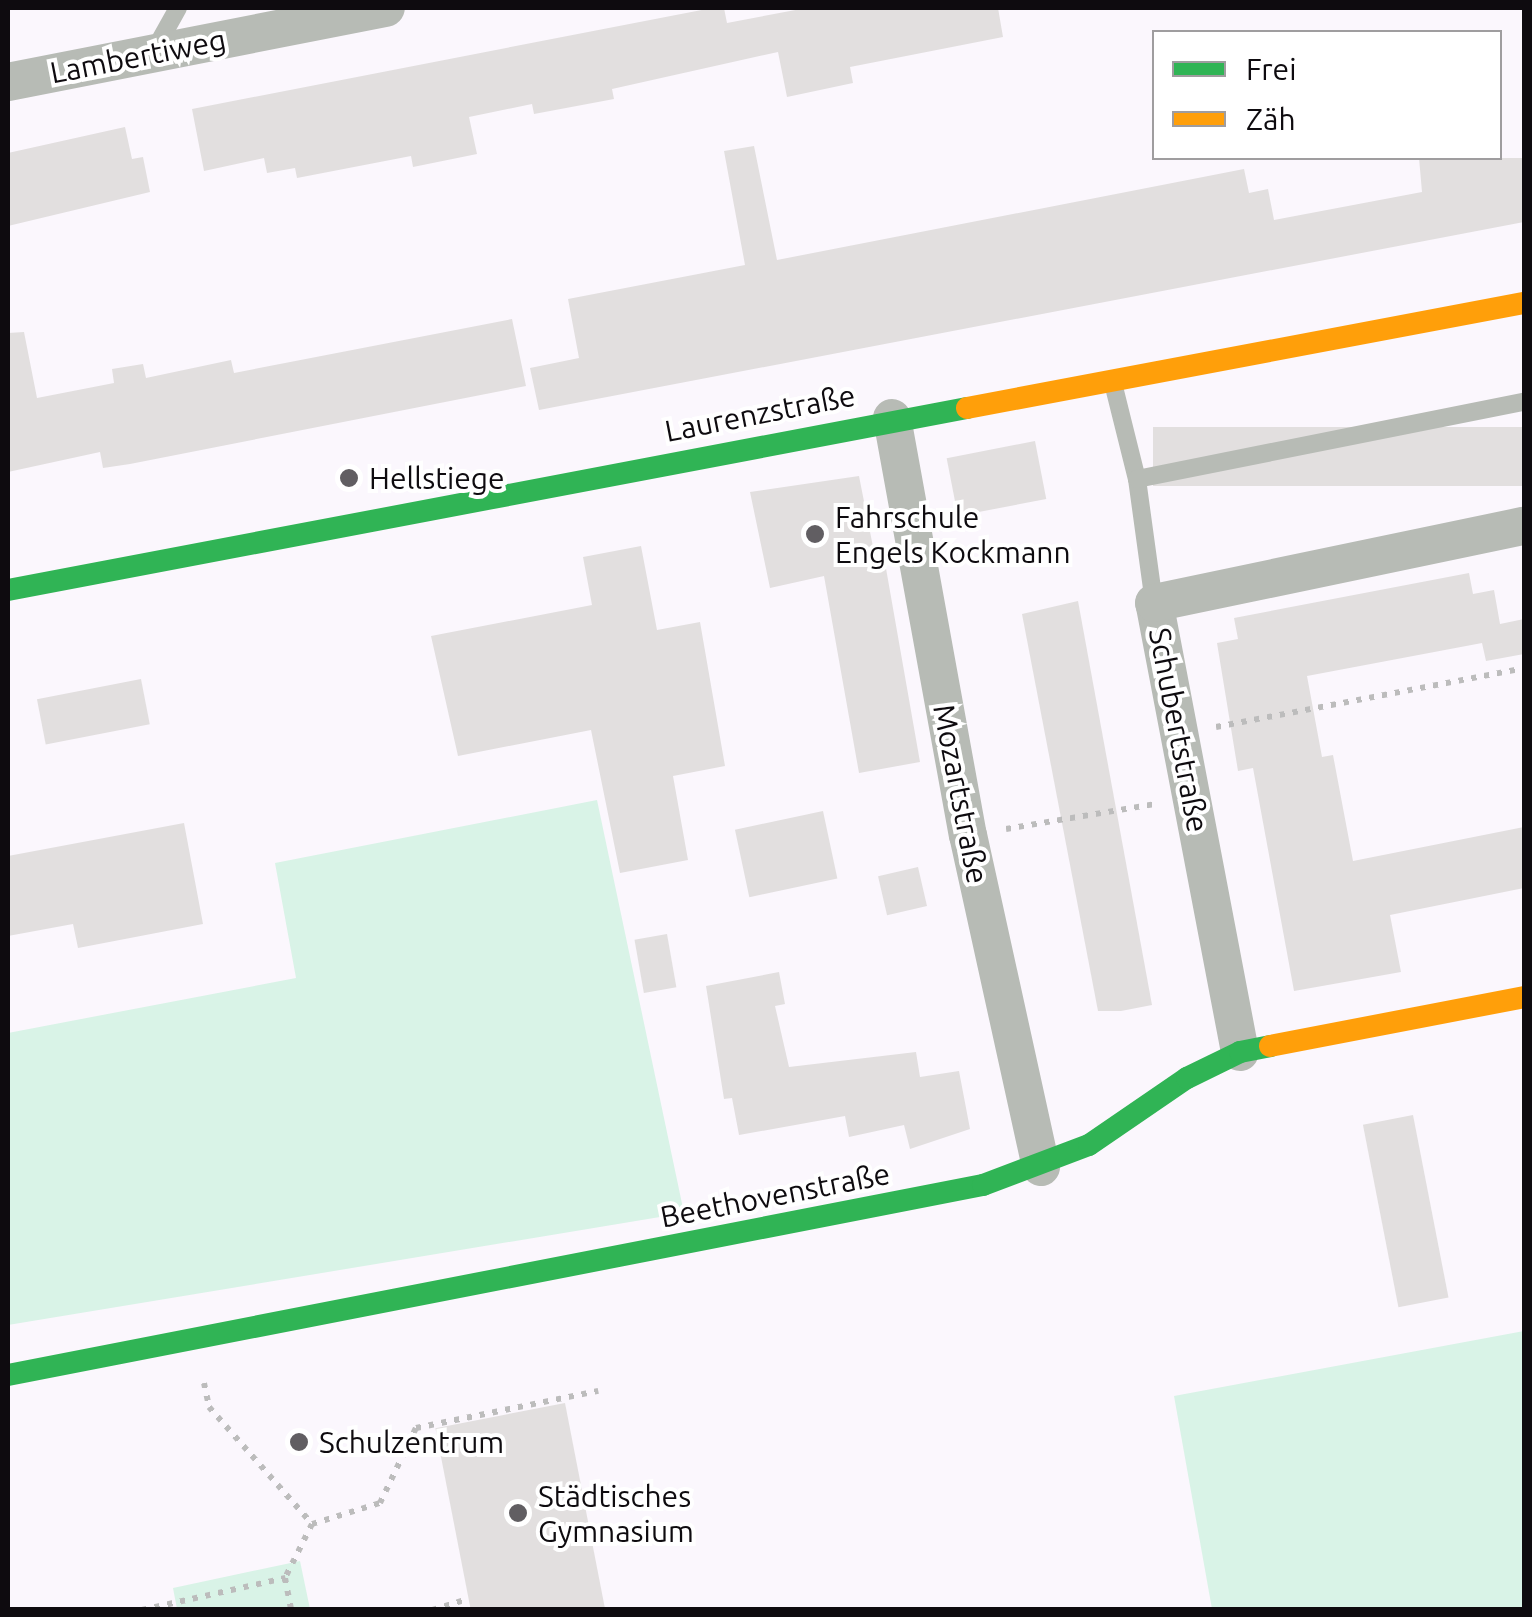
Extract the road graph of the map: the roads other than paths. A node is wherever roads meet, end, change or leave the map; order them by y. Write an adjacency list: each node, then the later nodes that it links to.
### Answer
1 (178, 8): 3 (lane)
2 (386, 8): 3 (street, Lambertiweg)
3 (152, 54): 4 (street, Lambertiweg)
4 (8, 82)
5 (1524, 302): 6 (street, Laurenzstraße)
6 (1112, 378): 8 (street, Laurenzstraße); 9 (lane)
7 (1524, 402): 9 (lane)
8 (892, 418): 11 (street, Laurenzstraße); 15 (street, Mozartstraße)
9 (1137, 478): 12 (lane)
10 (1524, 526): 12 (street, Schubertstraße)
11 (8, 590)
12 (1154, 604): 14 (street, Schubertstraße)
13 (1524, 997): 14 (street, Beethovenstraße)
14 (1240, 1052): 15 (street, Beethovenstraße)
15 (1041, 1168): 16 (street, Beethovenstraße)
16 (8, 1374)

